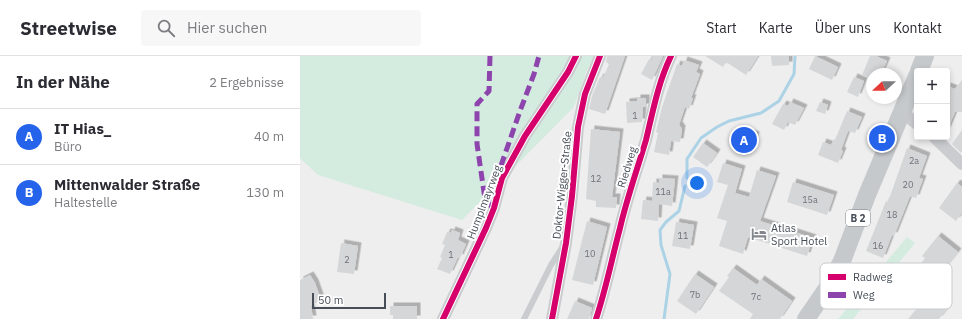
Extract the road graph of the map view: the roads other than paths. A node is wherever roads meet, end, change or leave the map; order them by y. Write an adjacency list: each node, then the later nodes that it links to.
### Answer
1 (576, 56): 14 (street, Humplmayrweg)
2 (600, 56): 11 (street, Doktor-Wigger-Straße)
3 (671, 56): 17 (street, Riedweg)
4 (925, 56): 5 (main road)
5 (920, 68)
6 (914, 83): 7 (main road, B 2)
7 (902, 112): 8 (street); 12 (main road, B 2)
8 (914, 122)
9 (937, 140): 10 (street)
10 (962, 164)
11 (566, 243): 15 (lane); 16 (street, Doktor-Wigger-Straße)
12 (841, 263)
13 (820, 299): 18 (main road, B 2)
14 (443, 319)
15 (524, 319)
16 (552, 319)
17 (596, 319)
18 (806, 319)

